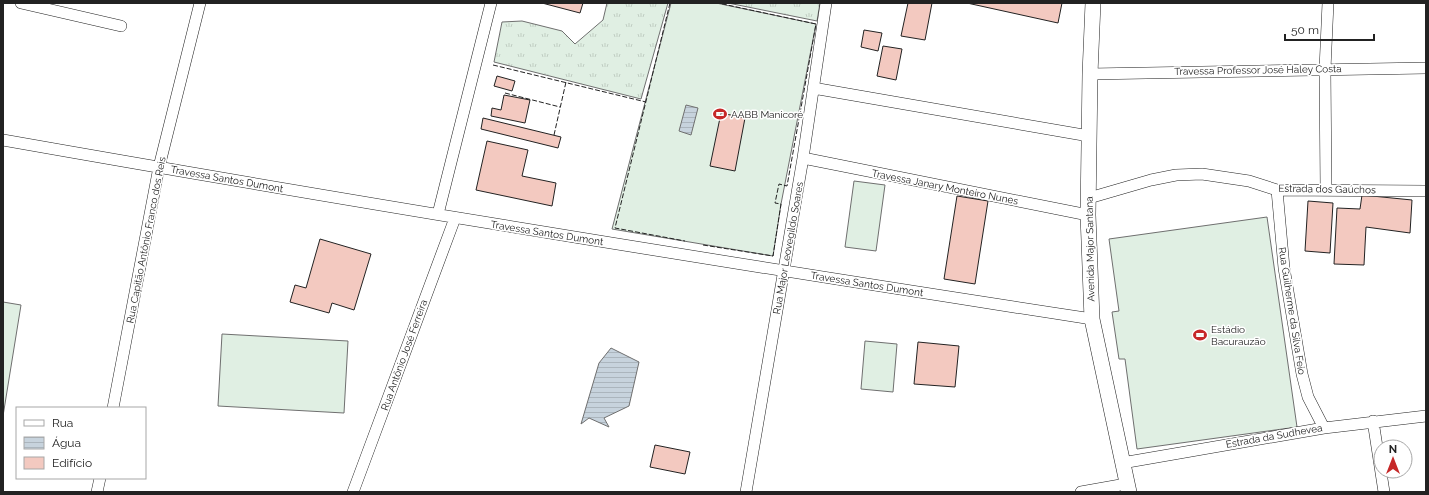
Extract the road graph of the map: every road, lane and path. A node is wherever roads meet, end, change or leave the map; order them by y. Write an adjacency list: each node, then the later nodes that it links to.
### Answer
1 (21, 3): 7 (street)
2 (200, 3): 15 (street, Rua Capitão Antônio Franco dos Reis)
3 (491, 3): 20 (street)
4 (826, 3): 11 (street, Rua Major Leovegildo Soares)
5 (1093, 3): 10 (street, Avenida Major Santana)
6 (1328, 3): 9 (street)
7 (121, 26)
8 (1426, 68): 9 (street, Travessa Professor José Haley Costa)
9 (1325, 69): 10 (street, Travessa Professor José Haley Costa); 17 (street)
10 (1090, 74): 12 (street, Avenida Major Santana)
11 (813, 88): 12 (street); 14 (street, Rua Major Leovegildo Soares)
12 (1089, 136): 19 (street, Avenida Major Santana)
13 (3, 140): 15 (street, Travessa Santos Dumont)
14 (803, 158): 21 (street, Travessa Janary Monteiro Nunes); 23 (street, Rua Major Leovegildo Soares)
15 (159, 167): 20 (street, Travessa Santos Dumont); 25 (street, Rua Capitão Antônio Franco dos Reis)
16 (1277, 190): 17 (street, Estrada dos Gaúchos); 19 (street, Estrada dos Gaúchos); 28 (street, Rua Guilherme da Silva Feio)
17 (1326, 190): 18 (street, Estrada dos Gaúchos)
18 (1426, 191)
19 (1088, 198): 21 (street, Avenida Major Santana)
20 (438, 214): 22 (street, Travessa Santos Dumont)
21 (1088, 215): 24 (street, Avenida Major Santana)
22 (455, 218): 23 (street, Travessa Santos Dumont); 33 (street, Rua Antônio José Ferreira)
23 (784, 272): 24 (street, Travessa Santos Dumont); 34 (street, Rua Major Leovegildo Soares)
24 (1092, 319): 29 (street, Avenida Major Santana)
25 (113, 407)
26 (1426, 416): 27 (street, Estrada da Sudhevea)
27 (1373, 421): 28 (street, Estrada da Sudhevea); 36 (street)
28 (1324, 428): 29 (street, Estrada da Sudhevea)
29 (1122, 463): 31 (street, Avenida Major Santana)
30 (100, 479): 32 (street)
31 (1128, 488): 35 (street)
32 (98, 492)
33 (353, 492)
34 (746, 492)
35 (1081, 492)
36 (1384, 492)

